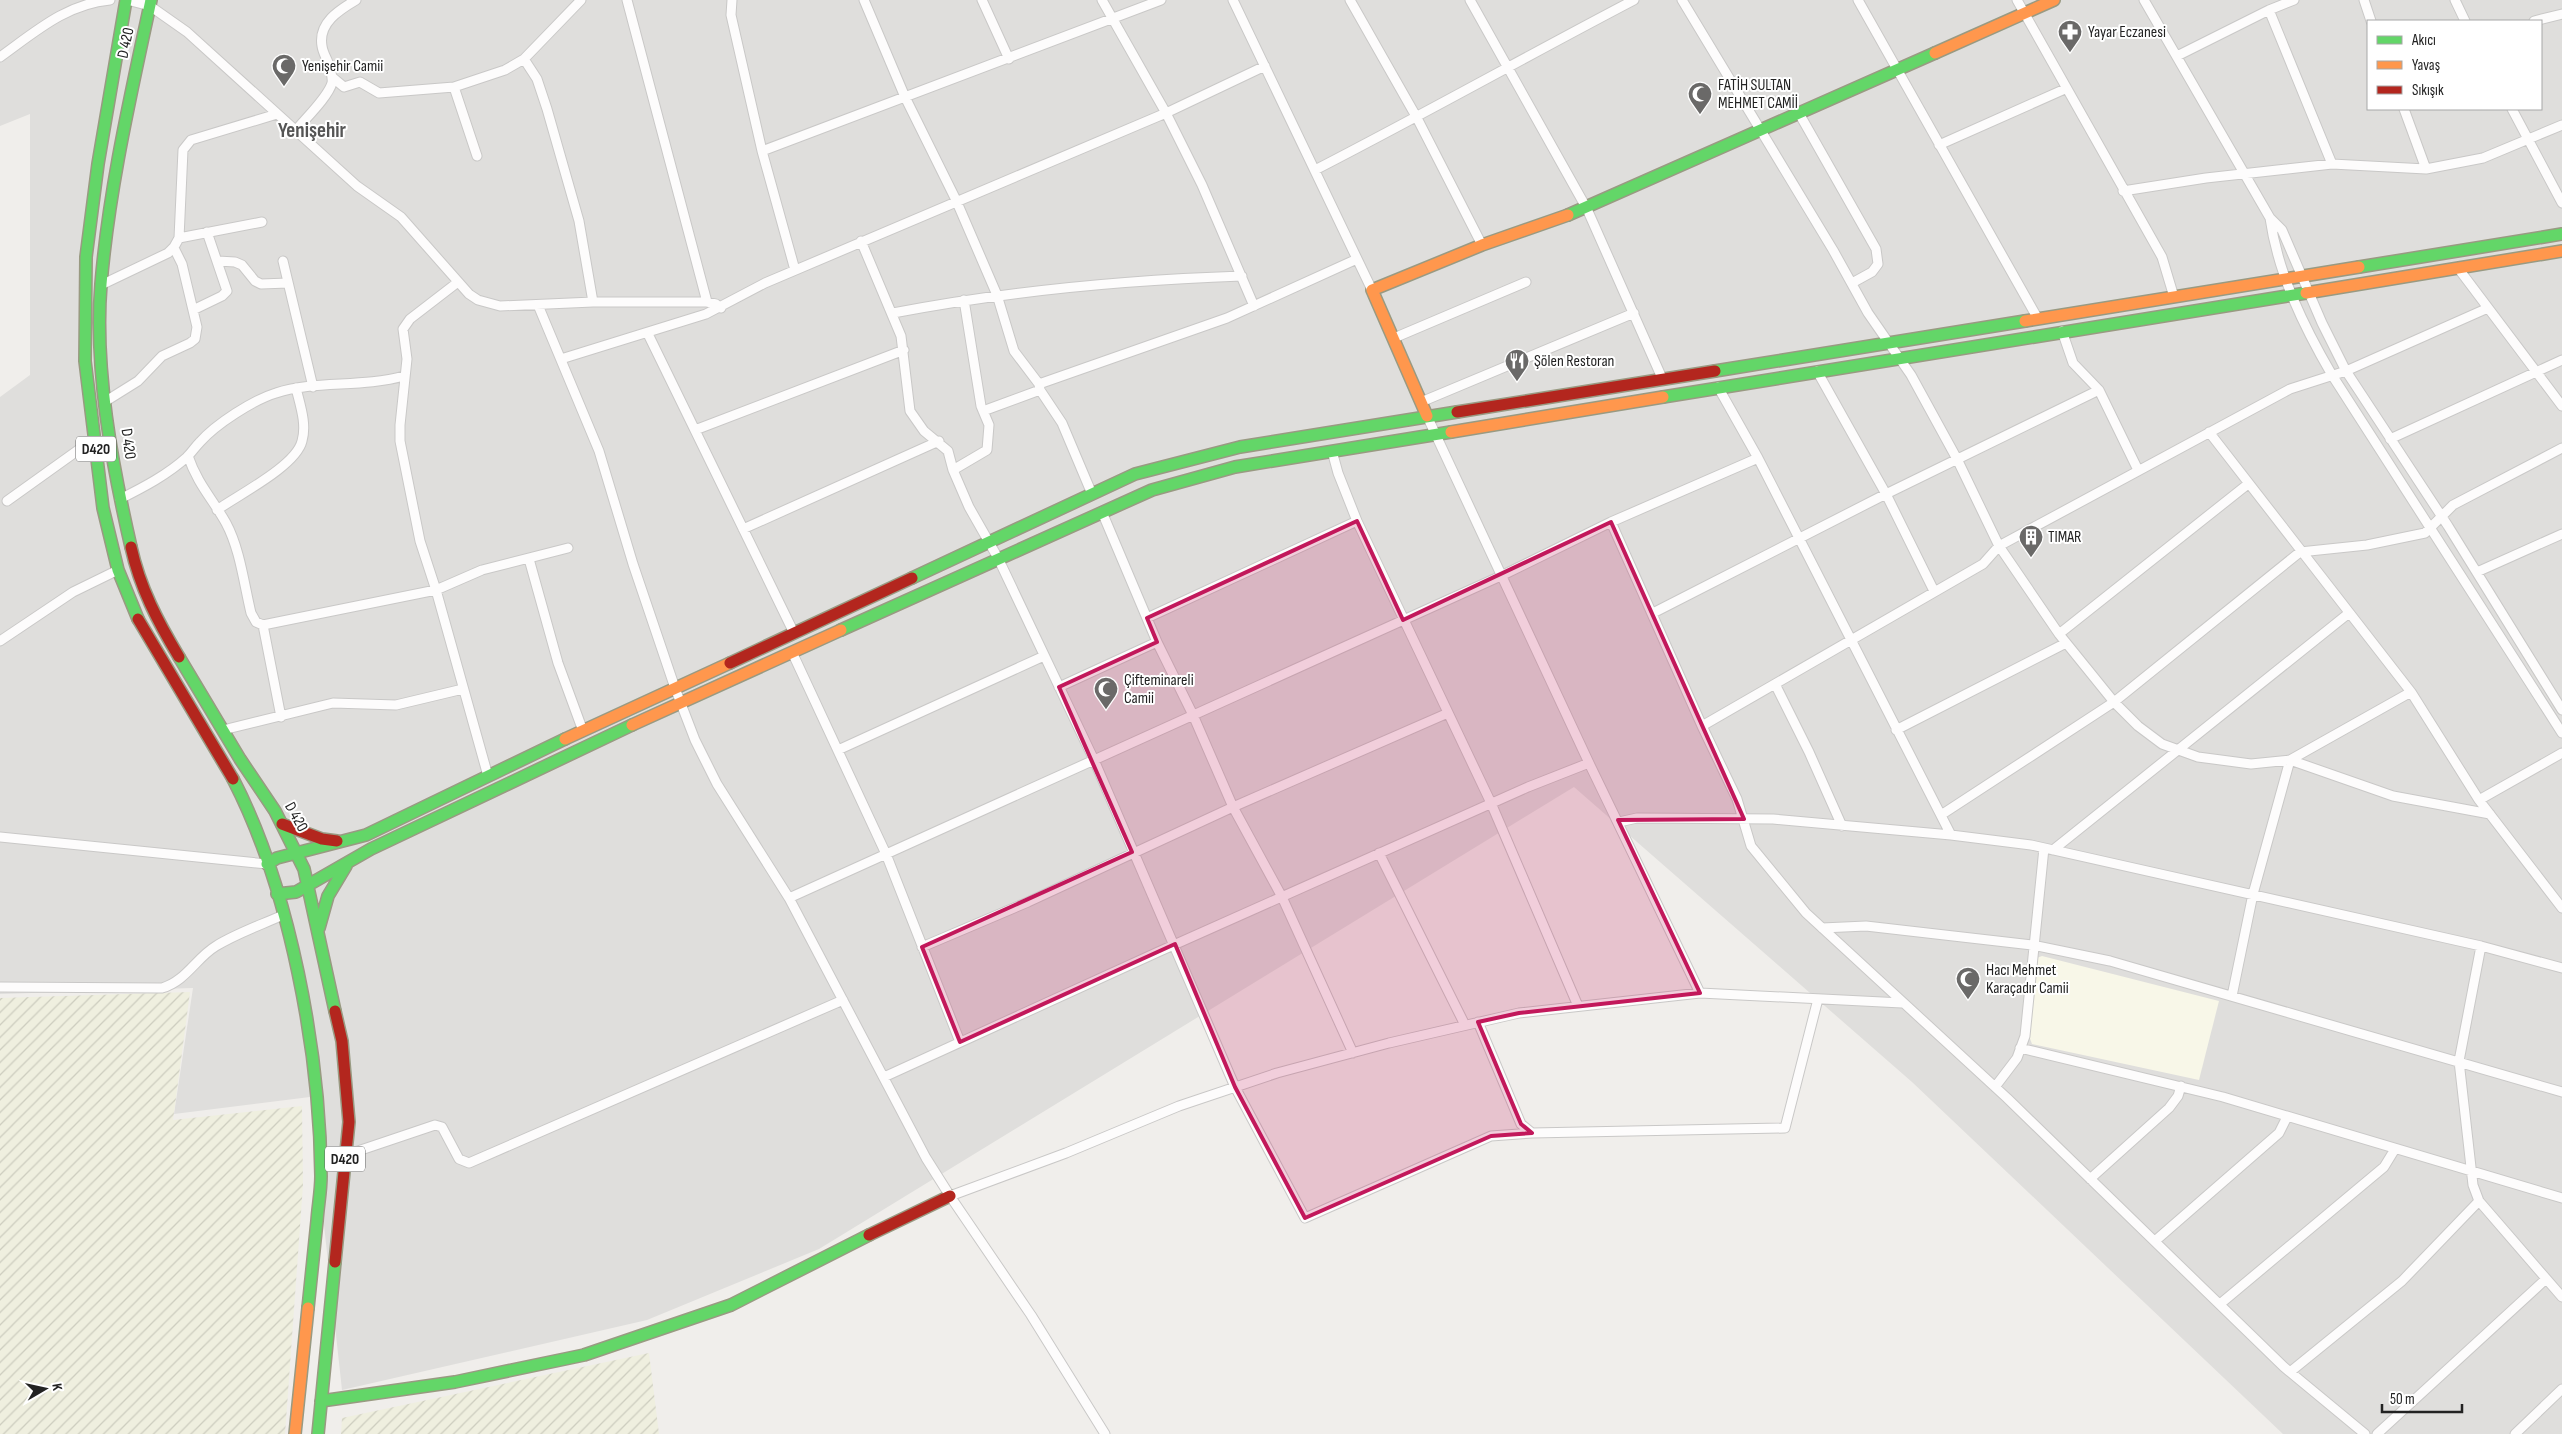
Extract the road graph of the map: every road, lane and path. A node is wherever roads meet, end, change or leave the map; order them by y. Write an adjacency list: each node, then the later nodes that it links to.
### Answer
1 (110, 0): 32 (street)
2 (126, 0): 23 (street); 128 (main road, D420)
3 (356, 0): 38 (street)
4 (581, 0): 33 (street)
5 (628, 0): 92 (street)
6 (732, 0): 53 (street)
7 (864, 0): 41 (street)
8 (982, 0): 34 (street)
9 (1102, 0): 27 (street)
10 (1161, 0): 27 (street)
11 (1233, 0): 35 (street)
12 (1350, 0): 47 (street)
13 (1470, 0): 36 (street)
14 (1634, 0): 36 (street)
15 (1682, 0): 50 (street)
16 (1858, 0): 37 (street)
17 (2017, 0): 25 (street)
18 (2054, 0): 25 (main road)
19 (2144, 0): 31 (street)
20 (2294, 0): 24 (street)
21 (2364, 0): 28 (street)
22 (2454, 0): 29 (street)
23 (151, 3): 45 (street); 84 (main road, D 420 / D420)
24 (2269, 10): 31 (street); 55 (street)
25 (2024, 13): 37 (main road); 40 (street)
26 (2562, 14): 30 (street)
27 (1112, 20): 34 (street); 44 (street)
28 (2371, 20)
29 (2464, 20)
30 (2538, 20)
31 (2177, 56): 58 (street)
32 (0, 57)
33 (524, 59): 39 (street); 91 (street)
34 (1009, 59): 41 (street)
35 (1265, 66): 44 (street); 57 (street)
36 (1508, 66): 47 (street); 62 (street)
37 (1896, 70): 46 (main road); 52 (street)
38 (332, 77): 39 (street); 49 (street)
39 (454, 87): 54 (street)
40 (2065, 89): 52 (street); 59 (street)
41 (905, 98): 53 (street); 60 (street)
42 (2404, 110): 56 (street)
43 (2513, 110): 51 (street)
44 (1166, 112): 60 (street); 77 (street)
45 (277, 114): 49 (street); 67 (street)
46 (1800, 115): 50 (main road); 83 (street)
47 (1417, 118): 57 (street); 69 (street)
48 (2562, 125): 51 (street)
49 (297, 130): 80 (street)
50 (1763, 132): 62 (main road); 83 (street)
51 (2527, 138): 56 (street); 61 (street)
52 (1939, 145): 100 (street)
53 (762, 151): 76 (street)
54 (477, 156)
55 (2332, 164): 56 (street); 58 (street)
56 (2426, 169)
57 (1315, 170): 72 (street)
58 (2243, 174): 59 (street); 63 (street)
59 (2123, 191): 89 (street)
60 (956, 200): 68 (street); 87 (street)
61 (2562, 203)
62 (1587, 209): 69 (main road); 98 (street)
63 (2270, 218): 78 (street); 79 (street)
64 (262, 222): 65 (street)
65 (207, 232): 67 (street); 73 (street)
66 (2562, 234): 78 (main road)
67 (179, 238): 70 (street)
68 (861, 241): 76 (street); 99 (street)
69 (1482, 244): 85 (main road)
70 (174, 248): 84 (street); 97 (street)
71 (2562, 251): 75 (main road)
72 (1357, 259): 85 (street); 94 (street)
73 (218, 261): 82 (street); 97 (street)
74 (282, 262): 82 (street)
75 (2458, 268): 86 (main road); 96 (street)
76 (795, 270): 95 (street)
77 (1242, 276): 87 (street); 94 (street)
78 (2302, 276): 79 (main road); 86 (street)
79 (2286, 278): 88 (street); 89 (main road)
80 (458, 282): 93 (street); 113 (street)
81 (1526, 282): 103 (street)
82 (288, 283): 115 (street)
83 (1852, 283): 104 (street)
84 (101, 285): 120 (main road, D 420 / D420)
85 (1372, 290): 103 (main road)
86 (2308, 292): 88 (main road); 110 (street)
87 (997, 295): 90 (street); 116 (street)
88 (2292, 295): 101 (main road); 112 (street)
89 (2174, 297): 100 (main road)
90 (964, 300): 99 (street); 123 (street)
91 (593, 302): 92 (street); 93 (street)
92 (707, 302): 95 (street)
93 (538, 305): 107 (street)
94 (1254, 306): 116 (street)
95 (720, 308): 102 (street)
96 (2488, 308): 110 (street); 111 (street)
97 (193, 310): 120 (street)
98 (1634, 312): 114 (street); 121 (street)
99 (893, 313): 105 (street)
100 (2038, 319): 104 (main road)
101 (2062, 331): 106 (main road); 119 (street)
102 (648, 334): 107 (street); 125 (street)
103 (1394, 338): 121 (main road)
104 (1887, 343): 106 (street); 114 (main road)
105 (904, 350): 125 (street); 130 (street)
106 (1899, 357): 109 (main road); 135 (street)
107 (561, 359): 177 (street)
108 (2562, 360): 111 (street)
109 (1816, 371): 117 (main road); 140 (street)
110 (2346, 371): 112 (street); 129 (street)
111 (2534, 371): 122 (street); 129 (street)
112 (2332, 375): 126 (street); 149 (street)
113 (404, 376): 115 (street); 161 (street)
114 (1662, 378): 124 (main road)
115 (313, 387): 118 (street)
116 (1040, 387): 123 (street); 139 (street)
117 (1718, 387): 127 (main road); 134 (street)
118 (296, 388): 133 (street); 143 (street)
119 (2099, 390): 135 (street); 137 (street)
120 (106, 401): 141 (main road, D 420 / D420)
121 (1422, 402): 124 (main road)
122 (2562, 406)
123 (983, 411): 136 (street)
124 (1427, 416): 127 (street); 139 (main road)
125 (695, 430): 148 (street)
126 (2209, 432): 137 (street); 138 (street)
127 (1436, 434): 132 (main road); 160 (street)
128 (95, 438): 142 (street); 158 (main road, D420)
129 (2390, 439): 145 (street)
130 (939, 442): 136 (street); 148 (street)
131 (2562, 448): 145 (street)
132 (1332, 451): 144 (main road); 146 (street)
133 (188, 456): 141 (street); 143 (street)
134 (1758, 458): 147 (street); 151 (street)
135 (1957, 460): 140 (street); 153 (street)
136 (953, 470): 152 (street)
137 (2138, 470): 153 (street)
138 (2248, 484): 155 (street); 169 (street)
139 (1092, 494): 152 (main road)
140 (1886, 494): 151 (street); 162 (street)
141 (120, 499): 188 (main road, D 420 / D420)
142 (7, 501)
143 (216, 510): 167 (street)
144 (1102, 512): 156 (main road); 165 (street)
145 (2442, 517): 149 (street); 159 (street)
146 (1358, 521): 165 (street); 166 (street)
147 (1612, 522): 160 (street); 163 (street)
148 (743, 529): 168 (street)
149 (2432, 529): 155 (street); 191 (street)
150 (2562, 534): 159 (street)
151 (1798, 538): 163 (street); 170 (street)
152 (988, 544): 156 (street); 168 (main road)
153 (1999, 546): 162 (street); 169 (street)
154 (568, 548): 157 (street)
155 (2300, 552): 164 (street); 182 (street)
156 (998, 558): 174 (main road); 175 (street)
157 (529, 559): 161 (street); 190 (street)
158 (118, 570): 171 (street); 218 (main road, D420)
159 (2476, 572): 183 (street)
160 (1503, 576): 166 (street); 197 (street)
161 (436, 590): 167 (street); 179 (street)
162 (1934, 591): 170 (street)
163 (1653, 613): 187 (street)
164 (2349, 613): 180 (street); 193 (street)
165 (1147, 618): 172 (street)
166 (1403, 620): 184 (street); 185 (street)
167 (263, 625): 186 (street)
168 (794, 633): 177 (main road)
169 (2059, 634): 173 (street)
170 (1849, 639): 176 (street); 189 (street)
171 (0, 641)
172 (1157, 642): 178 (street); 185 (street)
173 (2066, 643): 182 (street); 189 (street)
174 (792, 652): 181 (main road); 192 (street)
175 (1044, 656): 178 (street); 192 (street)
176 (1775, 684): 187 (street); 207 (street)
177 (675, 688): 181 (street); 190 (main road)
178 (1059, 688): 195 (street)
179 (463, 689): 186 (street); 198 (street)
180 (2411, 692): 196 (street); 199 (street)
181 (680, 702): 217 (main road); 223 (street)
182 (2114, 702): 193 (street); 203 (street)
183 (2562, 710)
184 (1448, 713): 200 (street); 201 (street)
185 (1193, 715): 195 (street); 201 (street)
186 (281, 717): 188 (street)
187 (1702, 726): 204 (street)
188 (223, 730): 206 (main road, D 420 / D420)
189 (1896, 730): 203 (street)
190 (583, 731): 198 (main road)
191 (2562, 733)
192 (838, 750): 216 (street)
193 (2179, 752): 196 (street); 212 (street)
194 (2562, 753): 199 (street)
195 (1094, 760): 213 (street); 216 (street)
196 (2290, 760): 202 (street); 221 (street)
197 (1589, 763): 200 (street); 205 (street)
198 (488, 776): 210 (main road)
199 (2480, 800): 202 (street)
200 (1491, 804): 215 (street); 239 (street)
201 (1233, 807): 213 (street); 222 (street)
202 (2490, 814): 224 (street)
203 (1941, 815): 208 (street)
204 (1744, 819): 205 (street); 207 (street); 226 (street)
205 (1619, 822): 234 (street)
206 (282, 824): 210 (main road); 214 (main road, D 420 / D420)
207 (1842, 826): 208 (street)
208 (1951, 835): 211 (street)
209 (0, 837): 218 (street)
210 (344, 842): 214 (main road)
211 (2044, 848): 212 (street); 229 (street)
212 (2054, 850): 221 (street)
213 (1132, 852): 228 (street); 231 (street)
214 (297, 853): 218 (main road); 219 (main road, D420)
215 (1379, 853): 222 (street); 241 (street)
216 (886, 854): 223 (street); 231 (street)
217 (350, 861): 219 (main road); 227 (main road)
218 (267, 864): 220 (main road, D420)
219 (307, 886): 220 (main road); 227 (main road, D420)
220 (277, 894): 225 (main road, D420)
221 (2253, 894): 230 (street); 235 (street)
222 (1282, 897): 228 (street); 244 (street)
223 (789, 898): 237 (street)
224 (2562, 908)
225 (283, 915): 233 (street); 267 (main road, D420)
226 (1822, 928): 229 (street); 238 (street)
227 (318, 936): 254 (main road, D420)
228 (1175, 944): 242 (street); 248 (street)
229 (2032, 945): 235 (street); 243 (street)
230 (2481, 946): 232 (street); 245 (street)
231 (922, 947): 242 (street)
232 (2562, 968)
233 (0, 987)
234 (1700, 993): 236 (street); 239 (street)
235 (2232, 996): 245 (street)
236 (1818, 999): 238 (street); 252 (street)
237 (843, 1000): 246 (street); 254 (street)
238 (1902, 1004): 249 (street)
239 (1578, 1006): 240 (street)
240 (1478, 1022): 241 (street); 252 (street)
241 (1465, 1025): 244 (street)
242 (960, 1042): 246 (street)
243 (2020, 1048): 247 (street); 249 (street)
244 (1353, 1053): 248 (street)
245 (2459, 1061): 250 (street); 255 (street)
246 (884, 1077): 257 (street)
247 (2181, 1086): 251 (street); 256 (street)
248 (1235, 1087): 252 (street); 257 (street)
249 (1994, 1087): 256 (street)
250 (2562, 1092)
251 (2287, 1117): 253 (street); 260 (street)
252 (1532, 1133)
253 (2395, 1149): 255 (street); 263 (street)
254 (346, 1154): 266 (main road, D420)
255 (2471, 1172): 258 (street); 259 (street)
256 (2090, 1178): 260 (street)
257 (950, 1196): 266 (main road); 269 (street)
258 (2562, 1198)
259 (2479, 1201): 261 (street); 264 (street)
260 (2155, 1241): 263 (street)
261 (2546, 1279): 262 (street); 271 (street)
262 (2562, 1297)
263 (2220, 1304): 264 (street)
264 (2290, 1372): 270 (street)
265 (2562, 1389): 272 (street)
266 (321, 1401): 268 (main road, D420)
267 (295, 1434)
268 (318, 1434)
269 (1105, 1434)
270 (2365, 1434)
271 (2377, 1434)
272 (2514, 1434)

